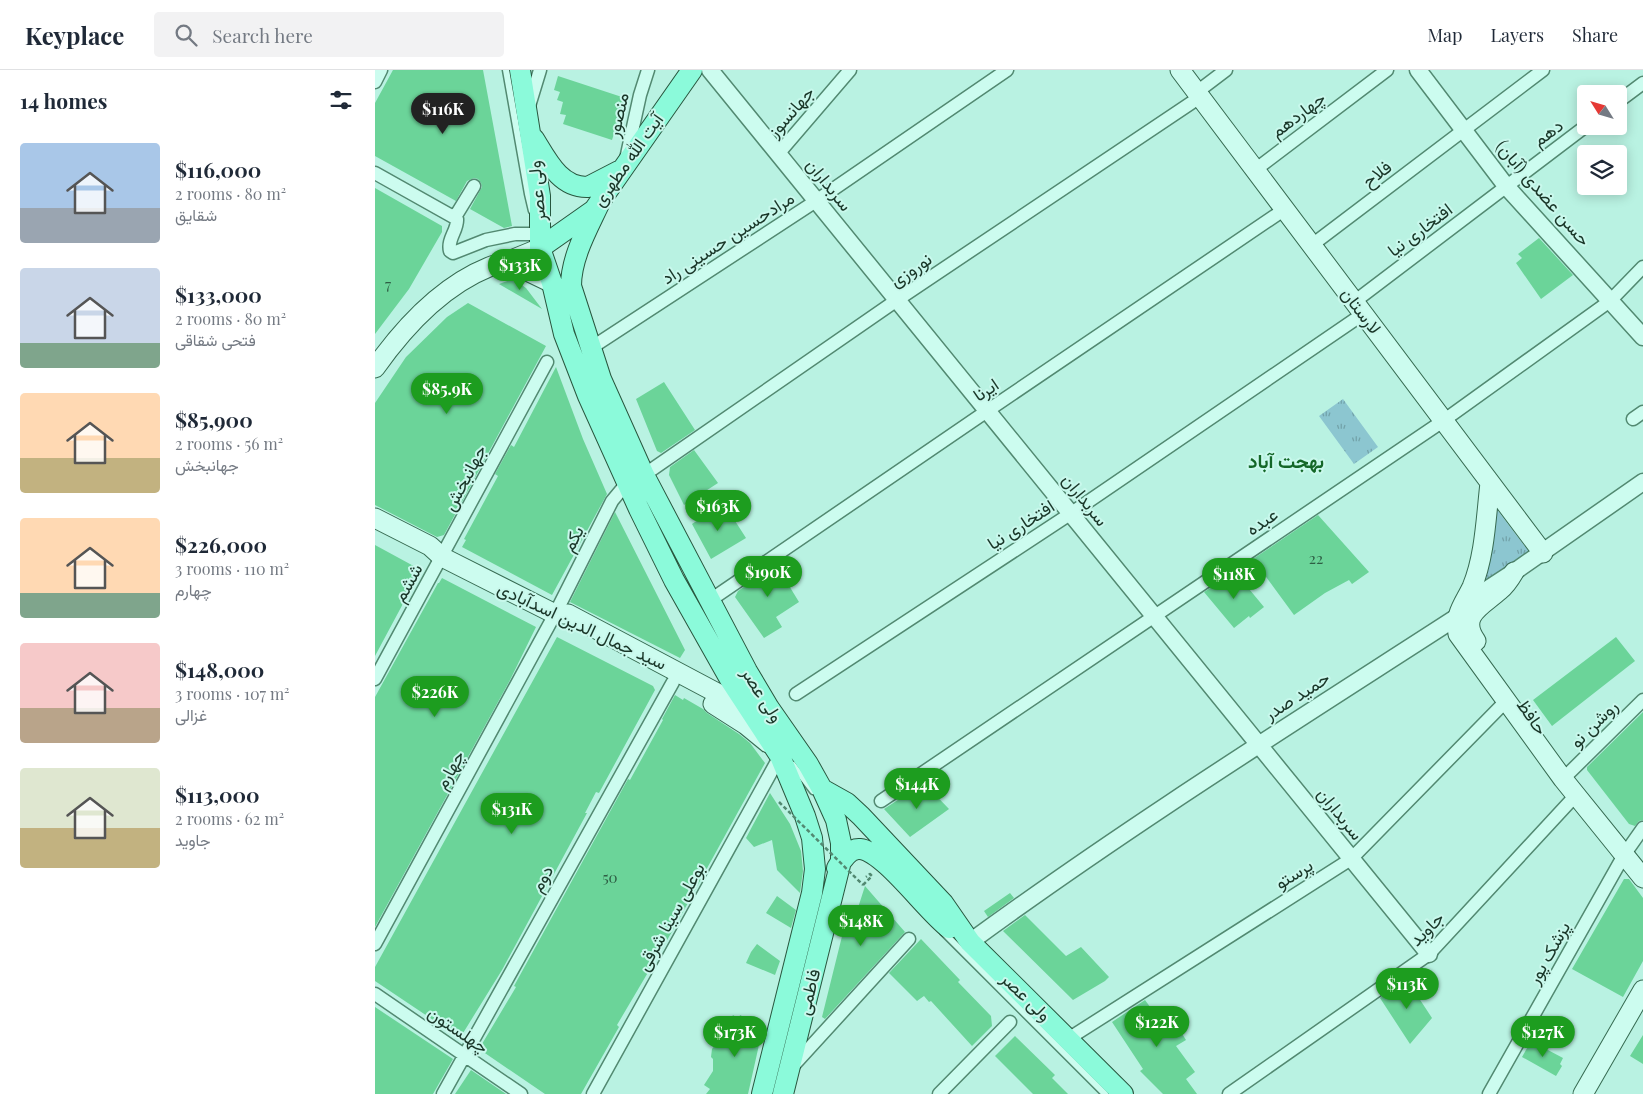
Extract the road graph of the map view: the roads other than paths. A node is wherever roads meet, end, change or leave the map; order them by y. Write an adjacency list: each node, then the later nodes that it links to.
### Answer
1 (381, 70): 15 (street)
2 (506, 70): 33 (lane)
3 (520, 70): 19 (main road, ولی عصر)
4 (540, 70): 19 (street)
5 (648, 70): 24 (street, منصور)
6 (692, 70): 24 (main road, آیت الله مطهری)
7 (710, 70): 23 (street, سربداران)
8 (850, 70): 23 (street, جهانسوز)
9 (1007, 70): 29 (street, مرادحسین حسینی راد)
10 (1180, 70): 17 (main road, لارستان)
11 (1226, 70): 17 (street, نوروزی)
12 (1387, 70): 25 (street, چهاردهم)
13 (1419, 70): 20 (street, حسن عضدی (آبان))
14 (1543, 70): 20 (street, فلاح)
15 (375, 82)
16 (1643, 83): 18 (street)
17 (1199, 94): 25 (main road, لارستان); 38 (street, نوروزی)
18 (1627, 96)
19 (527, 112): 21 (main road, ولی عصر)
20 (1464, 130): 28 (street, حسن عضدی (آبان)); 34 (street, فلاح)
21 (530, 133): 24 (main road); 33 (main road, ولی عصر)
22 (1577, 133): 28 (street, دهم)
23 (778, 154): 29 (street, سربداران)
24 (623, 168): 30 (main road, آیت الله مطهری)
25 (1255, 170): 31 (main road, لارستان)
26 (375, 173): 32 (street)
27 (474, 186): 32 (street)
28 (1507, 186): 39 (street, حسن عضدی (آبان)); 40 (street, افتخاری نیا)
29 (816, 201): 38 (street, سربداران); 43 (street, مرادحسین حسینی راد)
30 (600, 202): 33 (main road, آیت الله مطهری); 43 (main road, ولی عصر)
31 (1285, 210): 34 (main road, لارستان); 46 (street, ايرنا)
32 (455, 217): 33 (street)
33 (544, 242): 35 (main road); 37 (main road, ولی عصر); 41 (lane)
34 (1312, 245): 40 (main road, لارستان)
35 (511, 260): 37 (main road); 45 (main road)
36 (1643, 267): 39 (street, عبده)
37 (552, 283): 48 (main road, ولی عصر)
38 (897, 300): 46 (street, سربداران); 48 (street, نوروزی)
39 (1611, 301): 42 (street, حسن عضدی (آبان)); 47 (street, عبده)
40 (1359, 308): 47 (main road, لارستان); 51 (street, افتخاری نیا)
41 (570, 326)
42 (1643, 337)
43 (583, 346): 48 (main road, ولی عصر); 68 (lane)
44 (547, 362): 55 (street, جهانبخش)
45 (375, 368)
46 (987, 411): 51 (street, سربداران); 57 (street, ايرنا)
47 (1443, 421): 50 (main road, لارستان); 59 (street, عبده)
48 (636, 479): 57 (main road, ولی عصر); 58 (street, یکم); 61 (main road, ولی عصر)
49 (1643, 482): 54 (street, حمید صدر)
50 (1490, 483): 54 (main road, لارستان); 60 (main road)
51 (1070, 514): 59 (street, سربداران); 65 (street, افتخاری نیا)
52 (375, 518): 55 (main road, سید جمال الدین اسدآبادی)
53 (375, 531): 55 (main road, سید جمال الدین اسدآبادی)
54 (1543, 553): 56 (street, حمید صدر)
55 (442, 557): 58 (main road, سید جمال الدین اسدآبادی); 62 (street, ششم)
56 (1514, 572): 60 (street, حمید صدر); 66 (main road, حافظ)
57 (709, 601): 68 (main road, ولی عصر)
58 (555, 614): 63 (main road); 64 (main road, سید جمال الدین اسدآبادی); 87 (street, چهارم)
59 (1154, 617): 69 (street, سربداران); 74 (street, عبده)
60 (1457, 617): 66 (main road, حافظ); 69 (street, حمید صدر)
61 (726, 670): 64 (main road); 68 (main road, ولی عصر)
62 (375, 679)
63 (673, 682): 70 (main road); 93 (street, دوم)
64 (718, 693): 68 (main road, سید جمال الدین اسدآبادی)
65 (796, 694)
66 (1511, 696): 71 (main road, حافظ); 78 (street, پرستو)
67 (1643, 700): 71 (street, روشن نو)
68 (758, 710): 70 (main road, ولی عصر); 72 (main road, ولی عصر); 76 (lane)
69 (1258, 745): 78 (street, سربداران); 86 (street, حمید صدر)
70 (779, 756): 84 (main road, ولی عصر); 97 (street, بوعلی سینا شرقی)
71 (1567, 776): 73 (main road, حافظ)
72 (822, 789): 76 (main road, فاطمی); 86 (main road, ولی عصر)
73 (1579, 792): 77 (main road, حافظ); 88 (street, جاوید)
74 (881, 802)
75 (1643, 828): 77 (street, پزشک پور)
76 (849, 836): 80 (main road); 80 (main road, فاطمی); 81 (lane); 86 (main road)
77 (1627, 849): 79 (main road, حافظ); 82 (main road, حافظ); 104 (street, پزشک پور)
78 (1351, 859): 88 (street, سربداران); 92 (street, پرستو)
79 (1643, 861)
80 (841, 862): 84 (main road); 94 (main road, فاطمی)
81 (881, 870)
82 (1643, 878)
83 (908, 897): 101 (lane)
84 (809, 909): 98 (main road, فاطمی)
85 (909, 939): 94 (street)
86 (970, 942): 92 (main road, ولی عصر)
87 (375, 944)
88 (1429, 954): 103 (street, جاوید)
89 (1643, 990): 105 (main road)
90 (375, 994): 93 (street, چهلستون)
91 (1011, 1022): 100 (street)
92 (1068, 1039): 102 (main road, ولی عصر)
93 (464, 1055): 95 (street, دوم); 96 (street, چهلستون)
94 (789, 1070): 99 (main road, فاطمی)
95 (443, 1094)
96 (521, 1094)
97 (593, 1094)
98 (762, 1094)
99 (783, 1094)
100 (939, 1094)
101 (1105, 1094)
102 (1123, 1094)
103 (1229, 1094)
104 (1489, 1094)
105 (1583, 1094)

